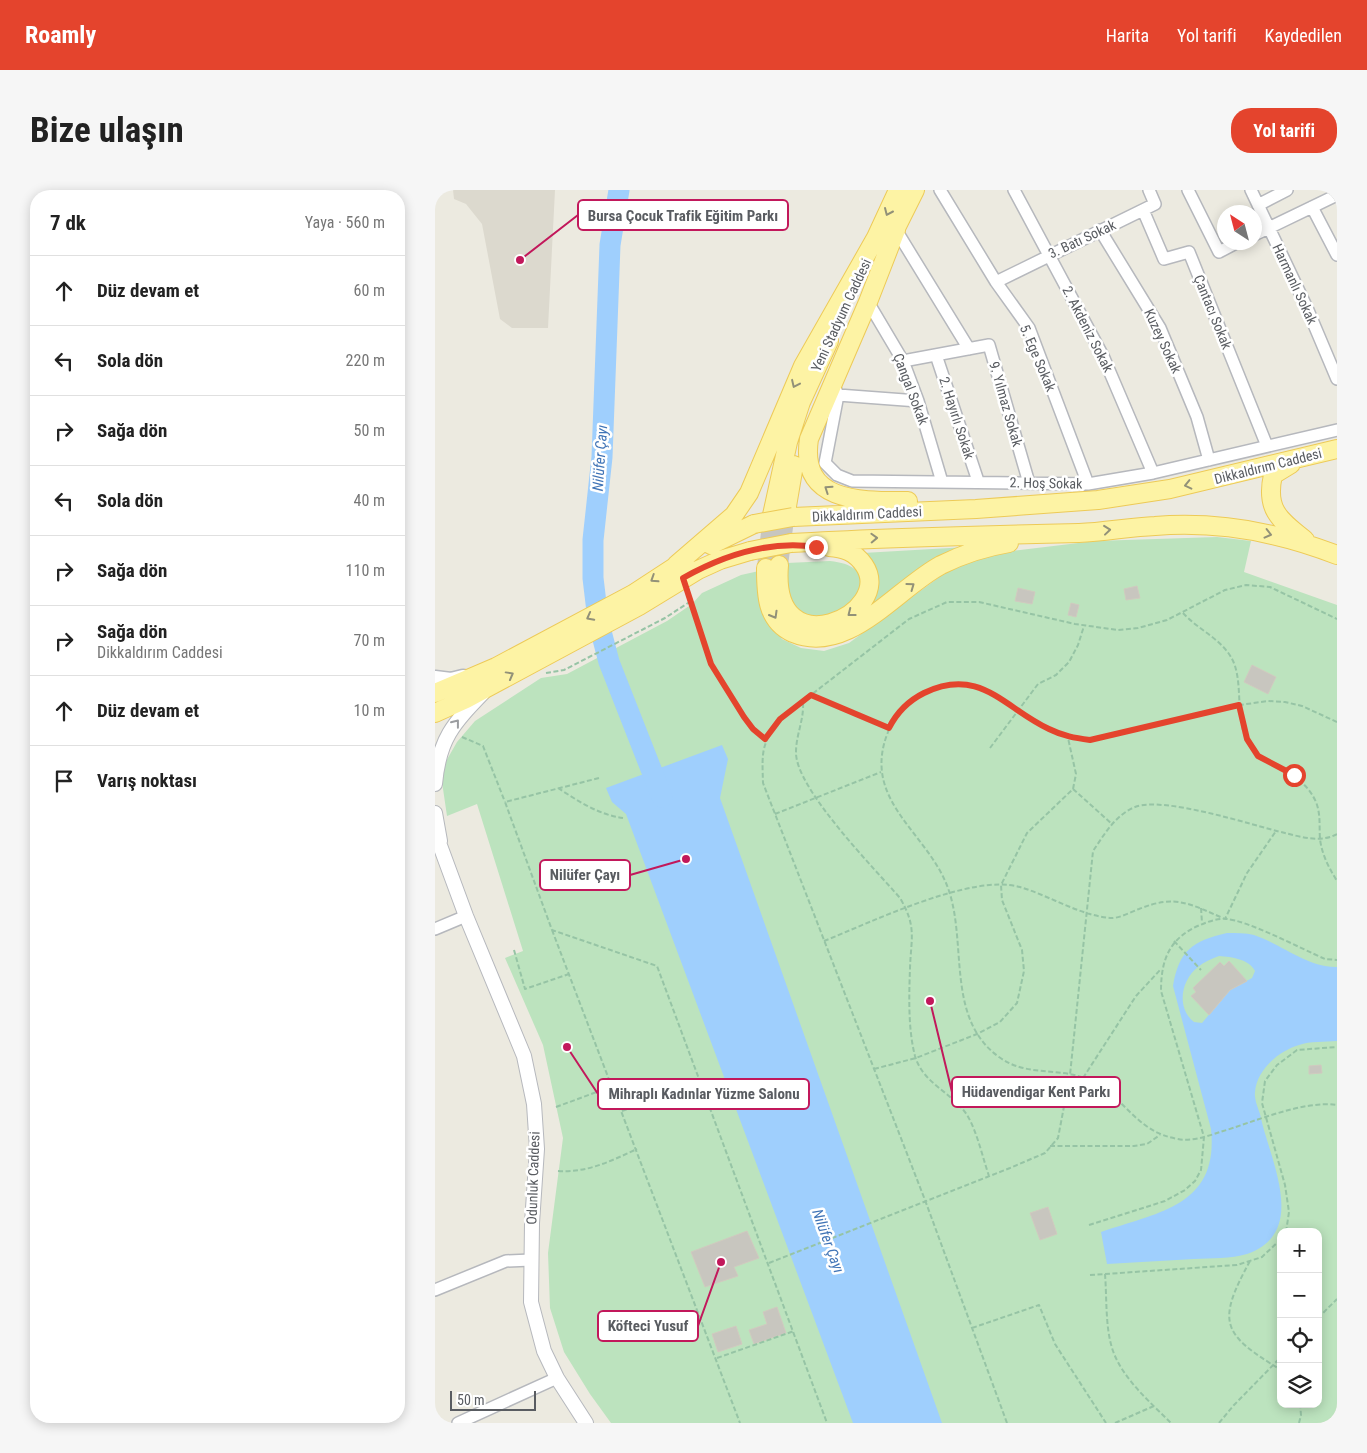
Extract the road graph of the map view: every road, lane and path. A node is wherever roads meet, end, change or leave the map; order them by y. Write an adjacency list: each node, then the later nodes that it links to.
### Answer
1 (898, 190): 18 (main road, Yeni Stadyum Caddesi, one-way to 18)
2 (915, 190): 15 (main road, Yeni Stadyum Caddesi)
3 (940, 190): 22 (street, 5. Ege Sokak)
4 (1014, 190): 20 (street, 2. Akdeniz Sokak)
5 (1149, 190): 12 (street)
6 (1188, 190): 19 (street)
7 (1251, 190): 10 (street, Harmanlı Sokak)
8 (1287, 190): 10 (street)
9 (1337, 195): 11 (street)
10 (1258, 205)
11 (1312, 207): 14 (street); 21 (street)
12 (1143, 210): 16 (street, 3. Batı Sokak); 32 (street, Çantacı Sokak)
13 (1262, 214): 14 (street, Harmanlı Sokak)
14 (1268, 228): 17 (street); 27 (street, Harmanlı Sokak)
15 (896, 230): 23 (main road); 24 (street); 31 (main road, Yeni Stadyum Caddesi)
16 (1100, 230): 20 (street, 3. Batı Sokak); 35 (street, Kuzey Sokak)
17 (1262, 231)
18 (878, 234): 31 (main road, Yeni Stadyum Caddesi); 47 (main road, one-way to 47)
19 (1217, 248)
20 (1049, 254): 22 (street, 3. Batı Sokak); 36 (street, 2. Akdeniz Sokak)
21 (1337, 254)
22 (996, 282): 40 (street, 5. Ege Sokak)
23 (868, 302): 26 (street, Çangal Sokak); 28 (main road)
24 (969, 348): 25 (street, 9. Yılmaz Sokak); 39 (street, 9. Yılmaz Sokak)
25 (936, 355): 26 (street, 9. Yılmaz Sokak); 37 (street, 2. Hayırlı Sokak)
26 (903, 361): 29 (street, Çangal Sokak)
27 (1337, 379)
28 (835, 389): 29 (street); 38 (street, 2. Hoş Sokak); 41 (main road, one-way to 28)
29 (918, 401): 38 (street, Çangal Sokak)
30 (1337, 430): 32 (street, 2. Hoş Sokak)
31 (794, 439): 42 (main road)
32 (1267, 446): 35 (street, 2. Hoş Sokak)
33 (1337, 449): 34 (main road, Dikkaldırım Caddesi)
34 (1310, 455): 41 (main road, Dikkaldırım Caddesi, one-way to 41); 45 (main road)
35 (1209, 460): 36 (street, 2. Hoş Sokak)
36 (1153, 474): 40 (street, 2. Hoş Sokak)
37 (978, 481): 38 (street, 2. Hoş Sokak); 39 (street, 2. Hoş Sokak)
38 (943, 482)
39 (1029, 483): 40 (street, 2. Hoş Sokak)
40 (1088, 484)
41 (1049, 504): 42 (main road, Dikkaldırım Caddesi)
42 (784, 514): 47 (main road, Dikkaldırım Caddesi, bridge)
43 (1084, 533): 44 (main road, Dikkaldırım Caddesi, one-way to 43); 44 (main road, one-way to 43); 45 (main road, Dikkaldırım Caddesi, one-way to 45)
44 (791, 543): 47 (main road, Dikkaldırım Caddesi, bridge)
45 (1310, 545): 46 (main road, Dikkaldırım Caddesi)
46 (1337, 555)
47 (680, 572): 48 (path); 52 (main road, Dikkaldırım Caddesi)
48 (691, 601): 54 (path); 67 (path)
49 (1182, 612): 50 (path); 51 (path); 60 (path)
50 (1337, 619)
51 (1084, 626): 58 (path); 61 (path)
52 (533, 654): 53 (main road, Dikkaldırım Caddesi); 56 (main road, Dikkaldırım Caddesi, one-way to 52)
53 (496, 667): 55 (main road); 57 (main road, Dikkaldırım Caddesi)
54 (566, 669)
55 (435, 680)
56 (491, 686): 62 (main road, Dikkaldırım Caddesi); 65 (street, one-way to 56)
57 (435, 693)
58 (811, 695): 59 (path); 64 (path)
59 (803, 701): 67 (path); 74 (path)
60 (1239, 705): 63 (path); 66 (path); 83 (path)
61 (1017, 709): 64 (path); 66 (path); 68 (path)
62 (435, 713)
63 (1337, 722)
64 (889, 728): 69 (path)
65 (449, 731): 71 (street); 75 (path)
66 (1068, 737): 73 (path)
67 (765, 739): 77 (path)
68 (990, 748)
69 (881, 772): 74 (path); 87 (path)
70 (599, 778): 72 (path)
71 (435, 784)
72 (558, 788): 75 (path); 78 (path)
73 (1073, 789): 79 (path); 86 (path)
74 (815, 797): 77 (path); 89 (path)
75 (505, 802): 95 (path)
76 (435, 813): 84 (street)
77 (775, 814): 96 (path)
78 (623, 818)
79 (1112, 824): 80 (path); 90 (path)
80 (1276, 831): 83 (path); 92 (path)
81 (435, 832): 84 (street)
82 (1337, 834): 83 (path)
83 (1320, 838): 85 (path)
84 (441, 847): 91 (street, Odunluk Caddesi)
85 (1337, 881)
86 (1001, 885): 87 (path); 90 (path); 103 (path)
87 (950, 893): 89 (path); 103 (path)
88 (1201, 908): 90 (path); 92 (path); 93 (path)
89 (906, 909): 96 (path); 105 (path)
90 (1087, 912): 107 (path)
91 (466, 916): 94 (street); 125 (street, Odunluk Caddesi)
92 (1225, 919): 93 (path); 99 (path)
93 (1202, 924): 97 (path)
94 (435, 929)
95 (552, 930): 102 (path); 109 (path)
96 (824, 941): 106 (path)
97 (1174, 941): 100 (path); 101 (path)
98 (514, 950): 102 (path)
99 (1337, 960)
100 (1161, 969): 108 (path); 116 (path)
101 (1201, 970)
102 (569, 974): 110 (path)
103 (977, 1034): 105 (path); 107 (path)
104 (1337, 1047): 114 (path)
105 (915, 1058): 106 (path); 120 (path)
106 (874, 1069): 121 (path)
107 (1070, 1075): 108 (path); 117 (path)
108 (1083, 1078): 115 (path)
109 (701, 1083): 113 (path); 127 (path)
110 (613, 1086): 112 (path); 113 (path)
111 (1337, 1105): 114 (path)
112 (556, 1107)
113 (622, 1111): 118 (path)
114 (1266, 1118): 116 (path); 123 (path)
115 (1161, 1134): 116 (path); 117 (path)
116 (1204, 1137): 122 (path)
117 (1051, 1146): 120 (path)
118 (637, 1149): 119 (path); 135 (path)
119 (558, 1171)
120 (989, 1176): 121 (path)
121 (925, 1200): 127 (path); 133 (path)
122 (1089, 1225)
123 (1287, 1228)
124 (1277, 1243): 126 (path)
125 (531, 1260): 130 (street); 139 (street, Odunluk Caddesi)
126 (1250, 1261): 129 (path); 137 (path)
127 (769, 1263): 134 (path)
128 (1090, 1274): 129 (path)
129 (1105, 1274): 140 (path)
130 (435, 1290)
131 (1337, 1299): 132 (path)
132 (1322, 1314)
133 (972, 1328): 146 (path); 147 (path)
134 (794, 1330): 135 (path); 145 (path)
135 (717, 1358): 144 (path)
136 (1277, 1361): 137 (path)
137 (1273, 1365): 138 (path); 150 (path)
138 (1277, 1368)
139 (557, 1378): 142 (street); 143 (street, Odunluk Caddesi)
140 (1154, 1406): 148 (path); 149 (path)
141 (1300, 1408): 151 (path)
142 (457, 1423)
143 (586, 1423)
144 (740, 1423)
145 (827, 1423)
146 (1007, 1423)
147 (1106, 1423)
148 (1115, 1423)
149 (1171, 1423)
150 (1219, 1423)
151 (1299, 1423)

